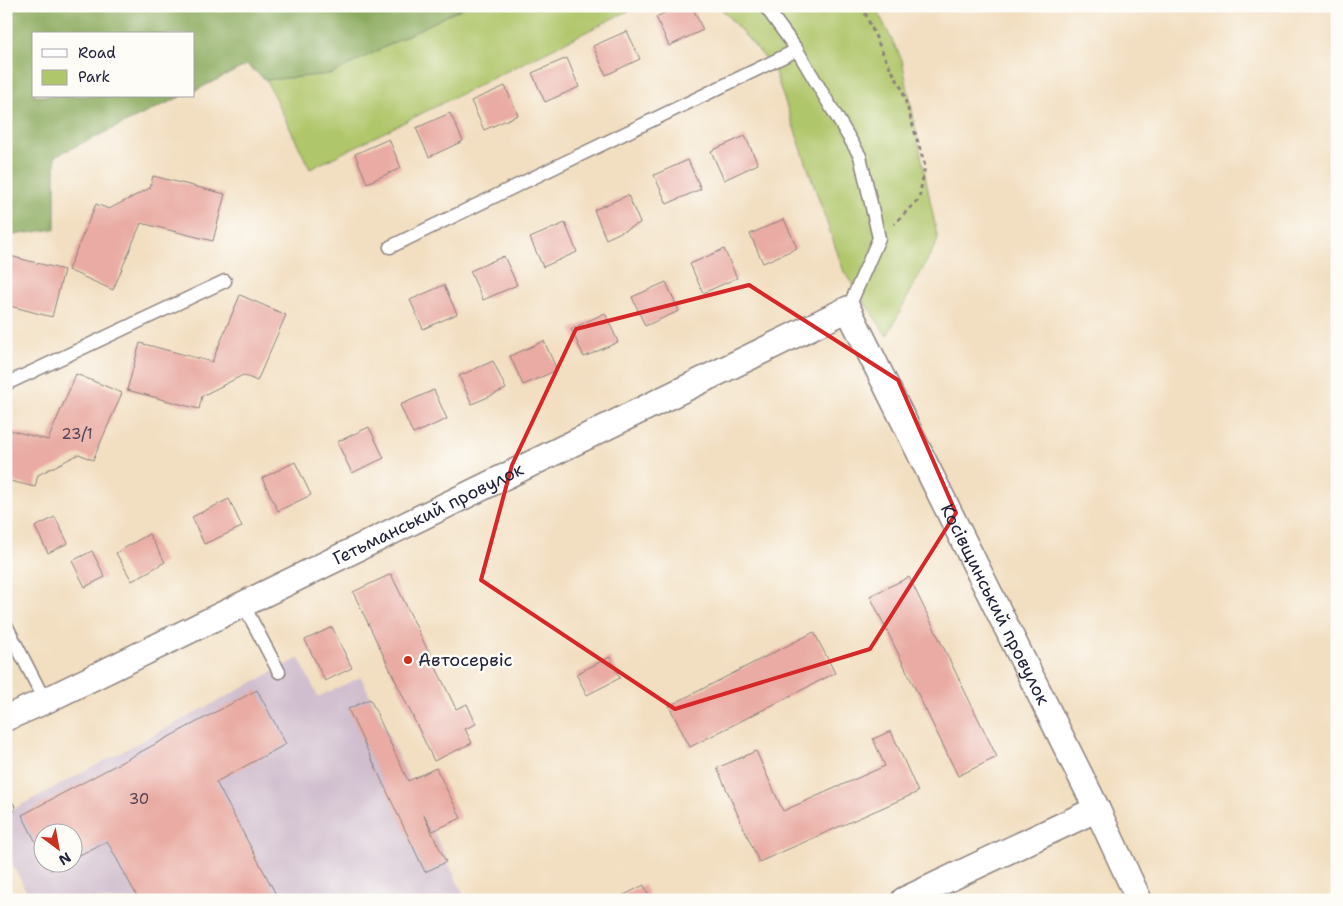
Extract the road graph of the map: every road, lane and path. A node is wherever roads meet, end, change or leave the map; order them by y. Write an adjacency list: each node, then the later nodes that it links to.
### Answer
1 (765, 6): 3 (lane)
2 (862, 6): 4 (path)
3 (797, 50): 4 (lane); 5 (lane)
4 (879, 238): 7 (lane)
5 (390, 247)
6 (225, 281): 8 (lane)
7 (848, 309): 9 (street, Гетьманський провулок); 14 (street, Косівщинський провулок)
8 (6, 384)
9 (242, 604): 11 (lane); 12 (street, Гетьманський провулок)
10 (6, 625): 12 (lane)
11 (279, 672)
12 (45, 701): 13 (street, Гетьманський провулок)
13 (6, 718)
14 (1097, 809): 15 (street); 16 (street, Косівщинський провулок)
15 (904, 900)
16 (1139, 900)

